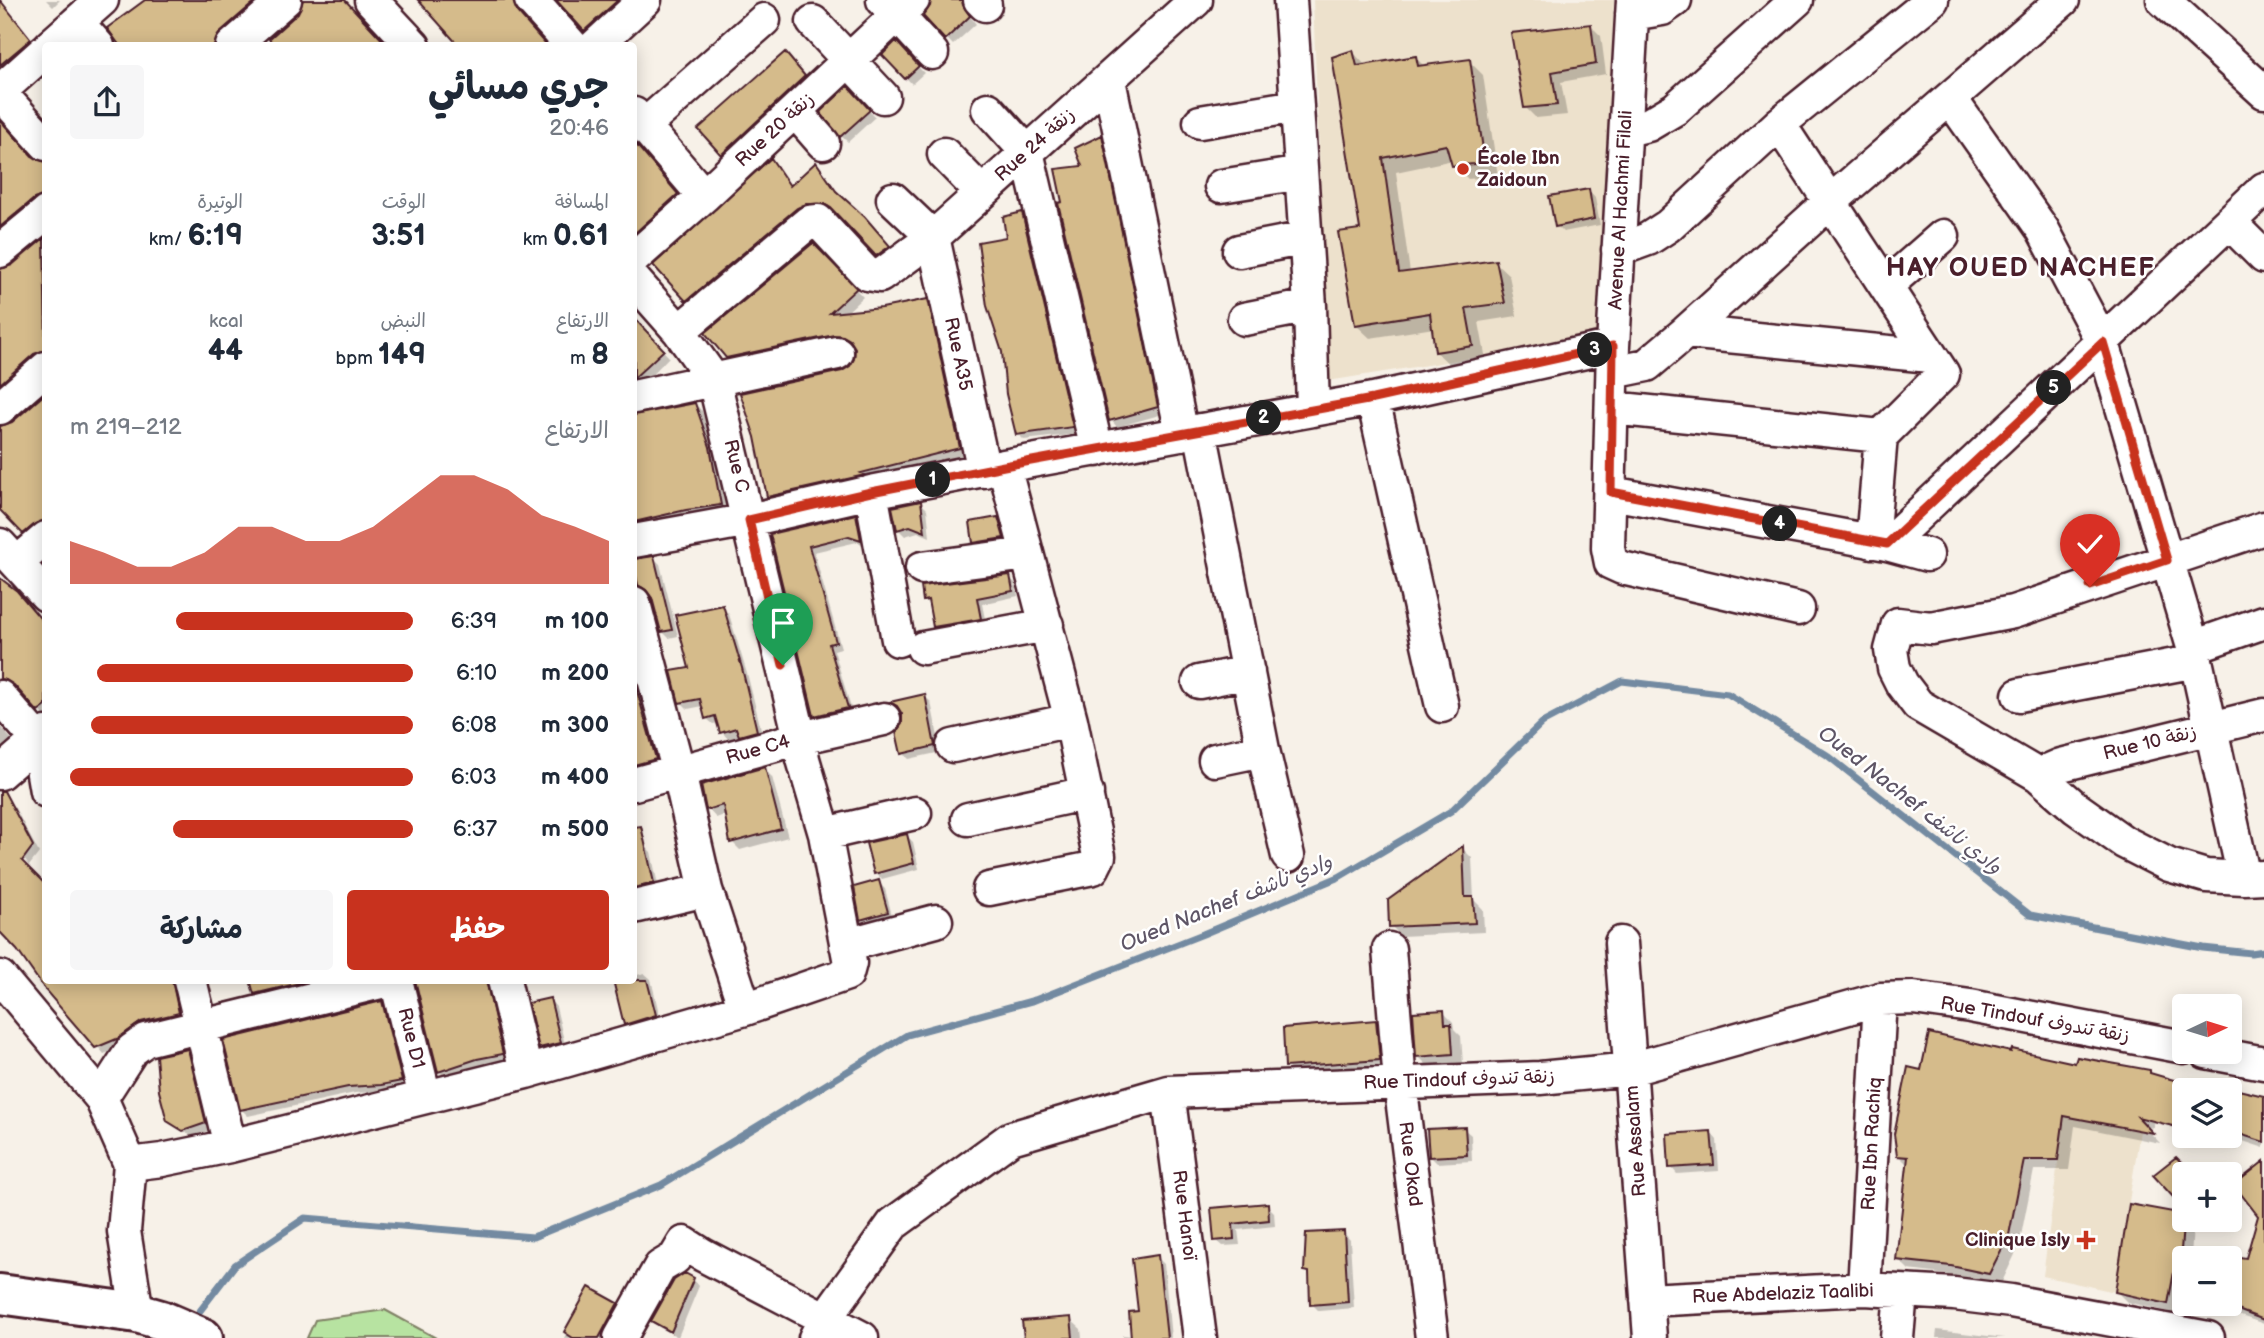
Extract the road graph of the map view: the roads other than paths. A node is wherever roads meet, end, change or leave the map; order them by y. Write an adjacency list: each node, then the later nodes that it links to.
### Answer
1 (102, 0): 16 (street)
2 (285, 0): 20 (street)
3 (371, 0): 21 (street)
4 (531, 0): 22 (street)
5 (645, 0): 23 (street)
6 (1196, 0): 27 (street, Rue 24 زنقة)
7 (1290, 0): 32 (street)
8 (1675, 0): 14 (street)
9 (1797, 0): 38 (street)
10 (1931, 0): 37 (street)
11 (2063, 0): 31 (street)
12 (2163, 0): 29 (street)
13 (898, 5): 24 (street); 26 (street, Rue 20 زنقة)
14 (1632, 7): 38 (street, Avenue Al Hachmi Filali)
15 (764, 20): 35 (street)
16 (77, 22): 18 (street); 19 (street)
17 (813, 22): 26 (street)
18 (54, 42)
19 (94, 42)
20 (240, 42)
21 (410, 42)
22 (568, 42)
23 (599, 42)
24 (932, 53)
25 (42, 54): 28 (street)
26 (849, 61): 30 (street); 34 (street, Rue 20 زنقة)
27 (1109, 80): 41 (street, Rue 24 زنقة); 77 (street)
28 (0, 92): 39 (street)
29 (2264, 92)
30 (883, 97)
31 (1950, 98): 49 (street); 66 (street)
32 (1297, 106): 36 (street); 43 (street)
33 (988, 109): 41 (street)
34 (795, 111): 40 (street); 47 (street, Rue 20 زنقة)
35 (639, 120): 47 (street)
36 (1200, 122)
37 (1779, 124): 49 (street); 55 (street)
38 (1626, 130): 55 (street, Avenue Al Hachmi Filali)
39 (42, 139)
40 (823, 143)
41 (1027, 152): 46 (street, Rue 24 زنقة); 79 (street)
42 (944, 154): 46 (street)
43 (1301, 173): 44 (street); 54 (street)
44 (1220, 186)
45 (2264, 189): 51 (street)
46 (982, 192): 53 (street, Rue 24 زنقة)
47 (704, 196): 58 (street, Rue 20 زنقة)
48 (893, 199): 53 (street)
49 (1830, 202): 61 (street); 65 (street)
50 (42, 216): 56 (street)
51 (2229, 222): 59 (street); 66 (street)
52 (1943, 236): 61 (street)
53 (933, 237): 64 (street, Rue 24 زنقة); 80 (street, Rue A35)
54 (1306, 238): 57 (street); 62 (street)
55 (1618, 250): 69 (street, Avenue Al Hachmi Filali)
56 (0, 251)
57 (1239, 251)
58 (637, 255)
59 (2264, 257)
60 (637, 283): 64 (street, Rue C)
61 (1887, 285): 68 (street)
62 (1310, 306): 63 (street); 76 (street)
63 (1244, 319)
64 (679, 331): 71 (street, Rue C)
65 (1686, 332): 68 (street); 69 (street)
66 (2103, 342): 87 (street); 91 (street)
67 (837, 353): 71 (street)
68 (1930, 356): 78 (street)
69 (1613, 359): 73 (street); 75 (street, Avenue Al Hachmi Filali)
70 (42, 371): 74 (street)
71 (714, 380): 72 (street); 83 (street, Rue C)
72 (637, 396)
73 (1373, 399): 76 (street); 104 (street)
74 (0, 408)
75 (1612, 408): 78 (street); 82 (street, Avenue Al Hachmi Filali)
76 (1313, 410): 77 (street)
77 (1191, 432): 79 (street); 100 (street)
78 (1881, 436): 87 (street)
79 (1097, 450): 80 (street)
80 (994, 468): 81 (street); 89 (street, Rue A35)
81 (871, 492): 83 (street); 96 (street)
82 (1611, 492): 87 (street); 94 (street, Avenue Al Hachmi Filali)
83 (749, 520): 86 (street); 110 (street, Rue C)
84 (2264, 528): 91 (street)
85 (42, 540): 88 (street)
86 (637, 540)
87 (1880, 543): 90 (street)
88 (8, 554): 93 (street)
89 (1027, 554): 92 (street); 96 (street, Rue A35)
90 (1927, 555)
91 (2167, 560): 98 (street); 116 (street)
92 (922, 568)
93 (42, 591)
94 (1798, 609)
95 (2264, 622): 98 (street)
96 (1047, 625): 107 (street, Rue A35)
97 (637, 627): 99 (street)
98 (2194, 654): 102 (street); 108 (street)
99 (641, 659): 115 (street)
100 (1248, 672): 101 (street); 112 (street)
101 (1199, 682)
102 (2019, 695)
103 (0, 697): 109 (street)
104 (1442, 706)
105 (2264, 715): 108 (street, Rue 10 زنقة)
106 (884, 719): 110 (street, Rue C4)
107 (1071, 720): 111 (street); 118 (street, Rue A35)
108 (2210, 728): 116 (street, Rue 10 زنقة); 123 (street)
109 (41, 736): 114 (street)
110 (800, 738): 115 (street, Rue C4); 121 (street, Rue C)
111 (953, 746)
112 (1263, 750): 113 (street); 122 (street)
113 (1215, 760)
114 (0, 773)
115 (679, 773): 117 (street, Rue C4); 125 (street)
116 (2038, 775): 123 (street)
117 (637, 784)
118 (1087, 793): 120 (street); 124 (street, Rue A35)
119 (915, 813): 121 (street)
120 (968, 818)
121 (825, 834): 130 (street, Rue C)
122 (1288, 856)
123 (2254, 877)
124 (989, 889)
125 (706, 890): 126 (street); 137 (street)
126 (637, 906)
127 (936, 921): 130 (street)
128 (1621, 943): 142 (street, Rue Assalam)
129 (1389, 949): 144 (street, Rue Okad)
130 (848, 954): 137 (street)
131 (2, 984): 147 (street)
132 (191, 984): 138 (street)
133 (372, 984): 138 (street)
134 (397, 984): 146 (street, Rue D1)
135 (505, 984): 143 (street)
136 (1880, 999): 139 (street, Rue Tindouf زنقة تندوف); 142 (street, Rue Tindouf زنقة تندوف); 150 (street, Rue Ibn Rachiq)
137 (745, 1009): 143 (street)
138 (201, 1027): 147 (street); 148 (street)
139 (2172, 1045)
140 (2242, 1059): 141 (street)
141 (2264, 1063)
142 (1631, 1069): 144 (street, Rue Tindouf زنقة تندوف); 153 (street, Rue Assalam)
143 (526, 1072): 146 (street)
144 (1400, 1082): 145 (street, Rue Tindouf زنقة تندوف); 160 (street, Rue Okad)
145 (1168, 1092): 155 (street, Rue Tindouf زنقة تندوف); 159 (street, Rue Hanoï)
146 (425, 1097): 148 (street)
147 (101, 1098): 149 (street)
148 (230, 1146): 149 (street)
149 (130, 1164): 154 (street)
150 (1864, 1289): 151 (street, Rue Abdelaziz Taalibi); 153 (street, Rue Abdelaziz Taalibi)
151 (1900, 1292): 162 (street); 163 (street, Rue Abdelaziz Taalibi)
152 (0, 1294): 154 (main road)
153 (1647, 1300): 161 (street, Rue Assalam)
154 (149, 1316): 156 (main road)
155 (820, 1329): 157 (street); 158 (street)
156 (203, 1338)
157 (620, 1338)
158 (862, 1338)
159 (1200, 1338)
160 (1432, 1338)
161 (1650, 1338)
162 (1897, 1338)
163 (2208, 1338)

